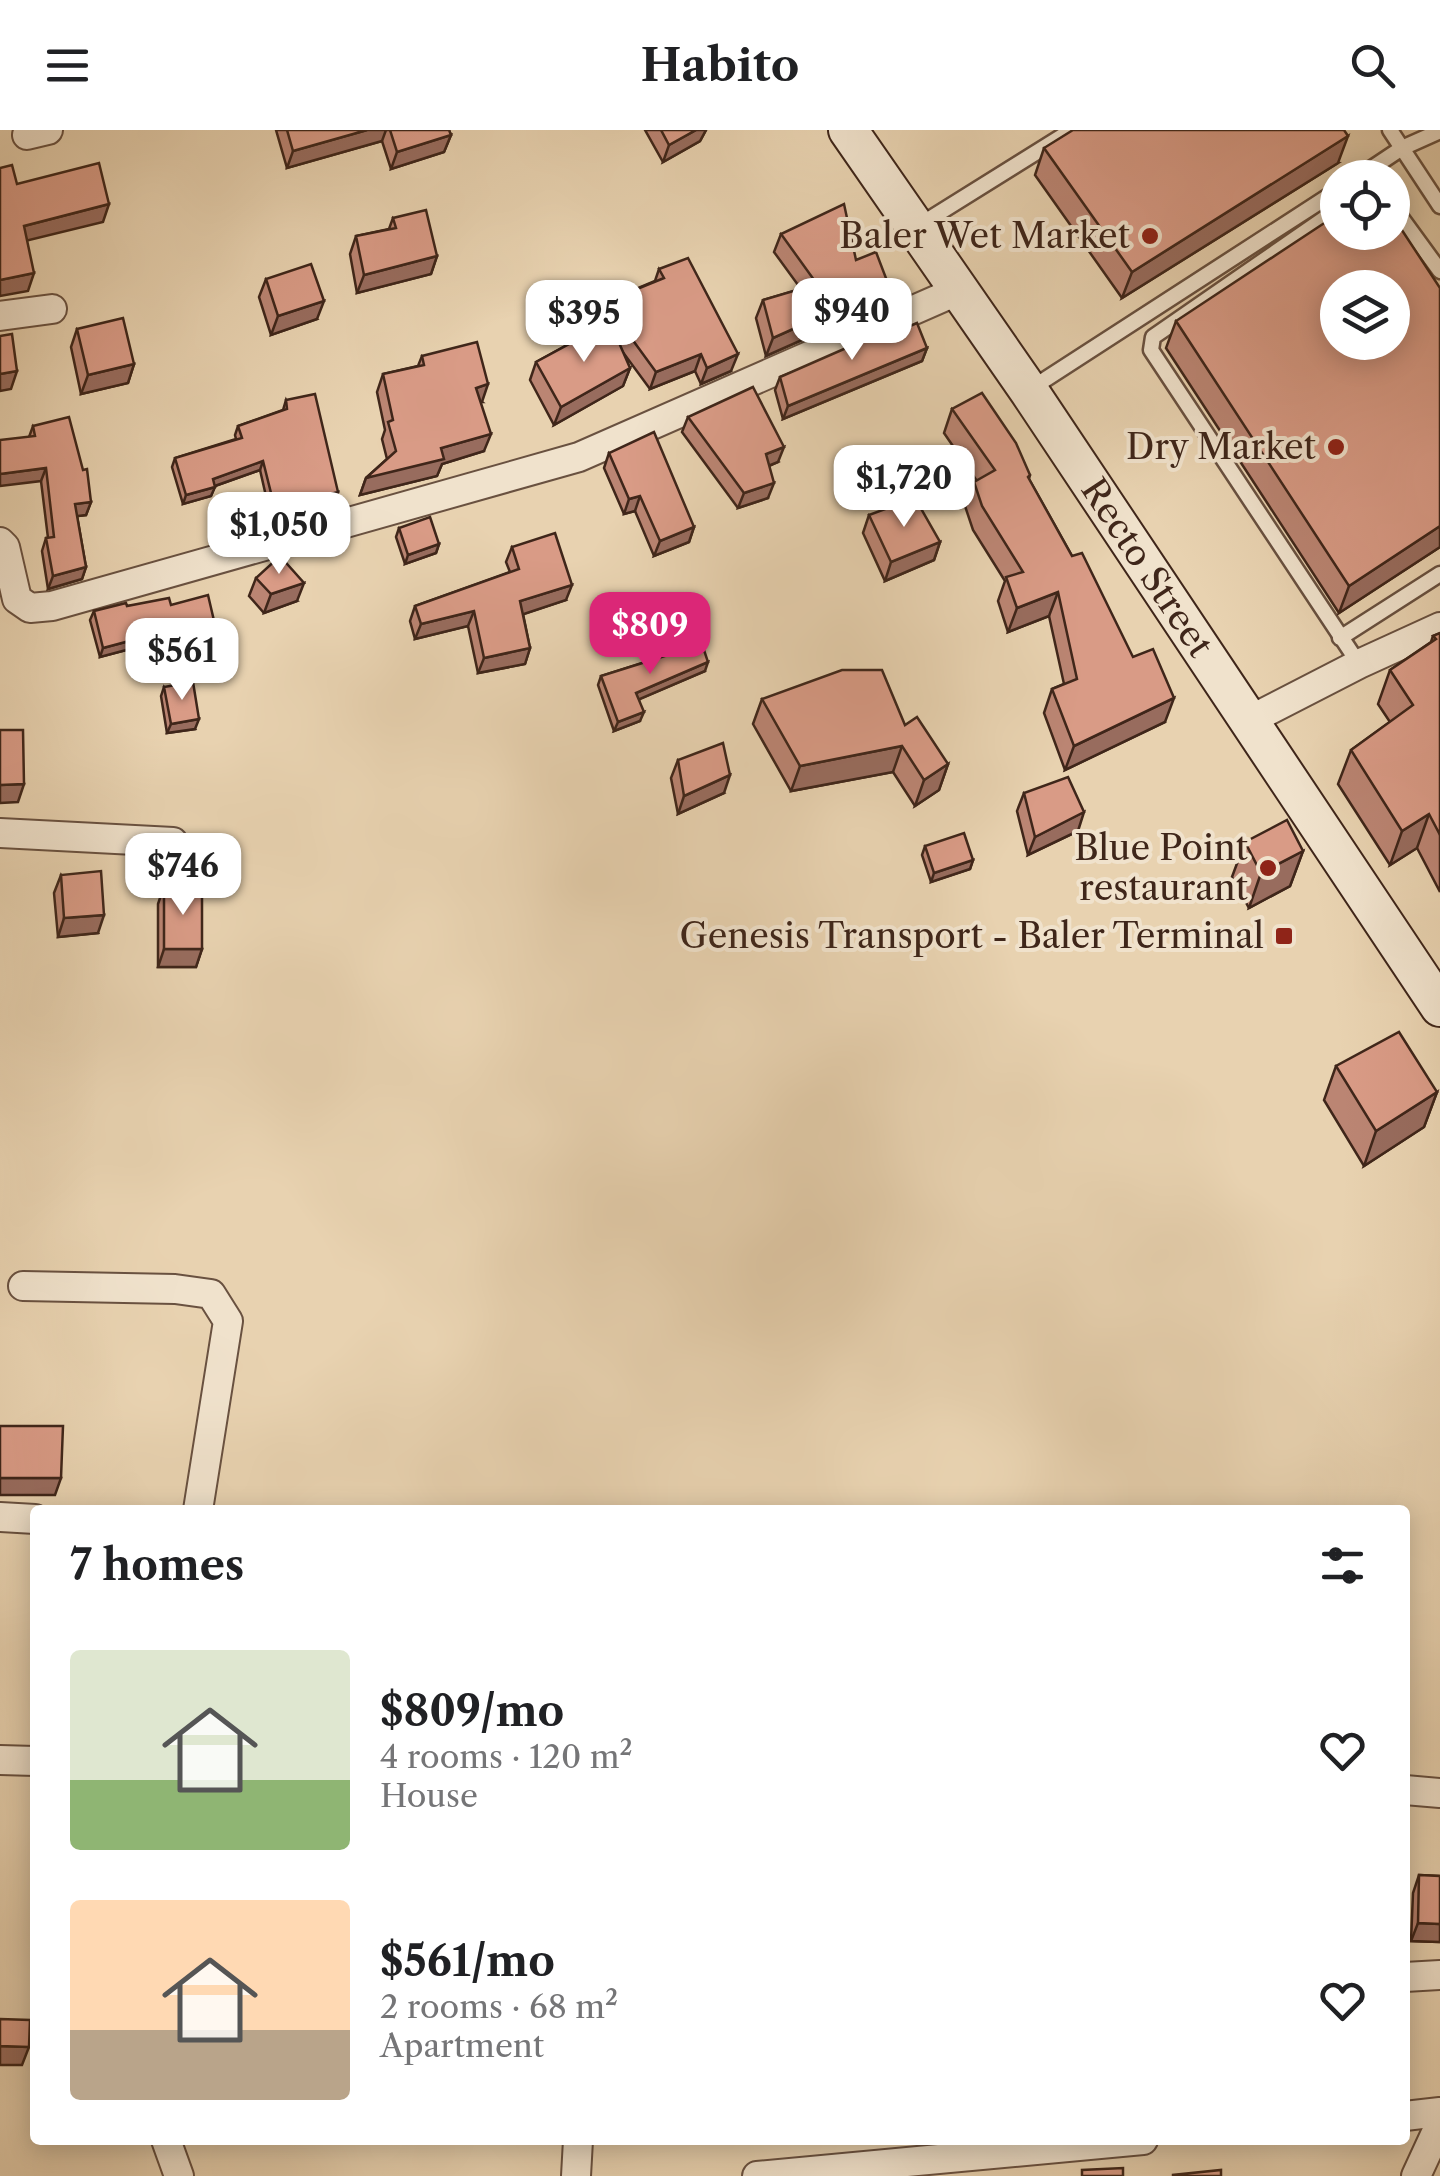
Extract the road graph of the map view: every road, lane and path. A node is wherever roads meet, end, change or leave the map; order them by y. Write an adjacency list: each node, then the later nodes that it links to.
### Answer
1 (848, 130): 10 (street, Recto Street)
2 (1072, 130): 10 (lane)
3 (1390, 130): 5 (lane)
4 (1440, 131): 5 (lane)
5 (1402, 148): 6 (lane); 8 (lane)
6 (1384, 160)
7 (1320, 202): 16 (lane)
8 (1440, 206)
9 (1320, 222): 20 (lane)
10 (914, 229): 13 (street, Recto Street)
11 (1410, 230): 12 (lane)
12 (1440, 271)
13 (957, 291): 16 (street, Recto Street); 17 (street)
14 (52, 309): 15 (street)
15 (0, 316)
16 (1029, 390): 22 (street, Recto Street)
17 (0, 542)
18 (1440, 574): 20 (lane)
19 (1440, 627): 21 (street)
20 (1340, 638): 21 (lane)
21 (1359, 664): 22 (street)
22 (1248, 721): 25 (street, Recto Street)
23 (0, 833): 24 (street)
24 (173, 842)
25 (1440, 1006)
26 (23, 1286): 27 (street)
27 (200, 1505)
28 (0, 1517): 29 (street)
29 (30, 1518)
30 (0, 1760): 31 (street)
31 (30, 1761)
32 (1410, 1790): 33 (street)
33 (1440, 1793)
34 (1440, 1974): 35 (street)
35 (1410, 1977)
36 (1440, 2112): 37 (street)
37 (1410, 2115)
38 (1440, 2124): 45 (street)
39 (168, 2145): 42 (street)
40 (578, 2145): 43 (street)
41 (1089, 2145): 44 (street)
42 (179, 2176)
43 (576, 2176)
44 (757, 2176)
45 (1416, 2176)

